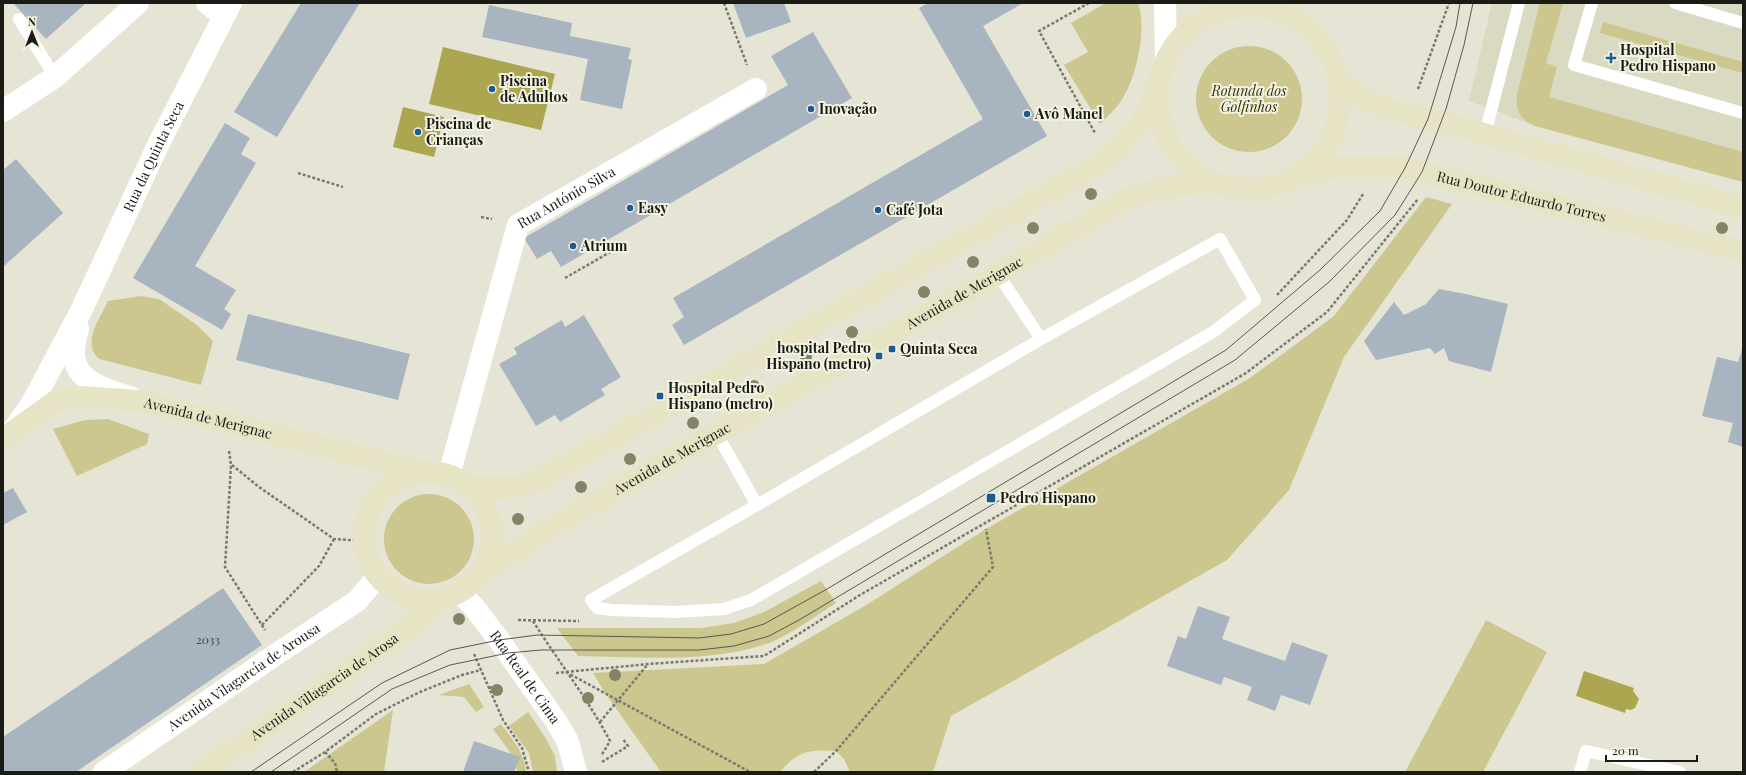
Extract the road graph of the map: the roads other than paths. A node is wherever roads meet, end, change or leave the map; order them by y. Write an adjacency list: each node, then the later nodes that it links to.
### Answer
1 (138, 3): 11 (street)
2 (1165, 3): 10 (street)
3 (1519, 3): 17 (lane)
4 (1592, 3): 16 (lane)
5 (1675, 3): 9 (lane)
6 (1253, 5): 10 (main road); 13 (main road)
7 (220, 7): 23 (street, Rua da Quinta Seca)
8 (19, 19): 11 (lane)
9 (1743, 22)
10 (1166, 58): 12 (main road)
11 (54, 77): 15 (street)
12 (1159, 80): 19 (main road); 29 (main road)
13 (1340, 83): 17 (main road); 18 (main road)
14 (756, 89): 29 (street, Rua António Silva)
15 (3, 111)
16 (1743, 113)
17 (1485, 134): 20 (main road)
18 (1299, 175): 19 (main road); 21 (main road, Rua Doutor Eduardo Torres)
19 (1211, 182): 22 (main road, Avenida de Merignac)
20 (1743, 208)
21 (1743, 251)
22 (998, 274): 24 (lane); 26 (main road, Avenida de Merignac)
23 (80, 311): 25 (street, Rua da Quinta Seca); 27 (street, Rua da Quinta Seca)
24 (1041, 339): 30 (lane); 30 (lane)
25 (140, 401): 27 (main road, Avenida de Merignac); 28 (main road, Avenida de Merignac)
26 (717, 434): 30 (lane); 32 (main road, Avenida de Merignac)
27 (6, 437)
28 (421, 472): 29 (main road); 31 (main road)
29 (458, 480): 32 (main road)
30 (757, 504)
31 (378, 576): 33 (main road); 34 (street, Avenida Vilagarcía de Arousa)
32 (478, 576): 33 (main road)
33 (452, 595): 35 (main road, Avenida Villagarcia de Arosa); 36 (street, Rua Real de Cima)
34 (104, 772)
35 (201, 772)
36 (576, 772)
37 (1580, 772): 38 (lane)
38 (1680, 772)

